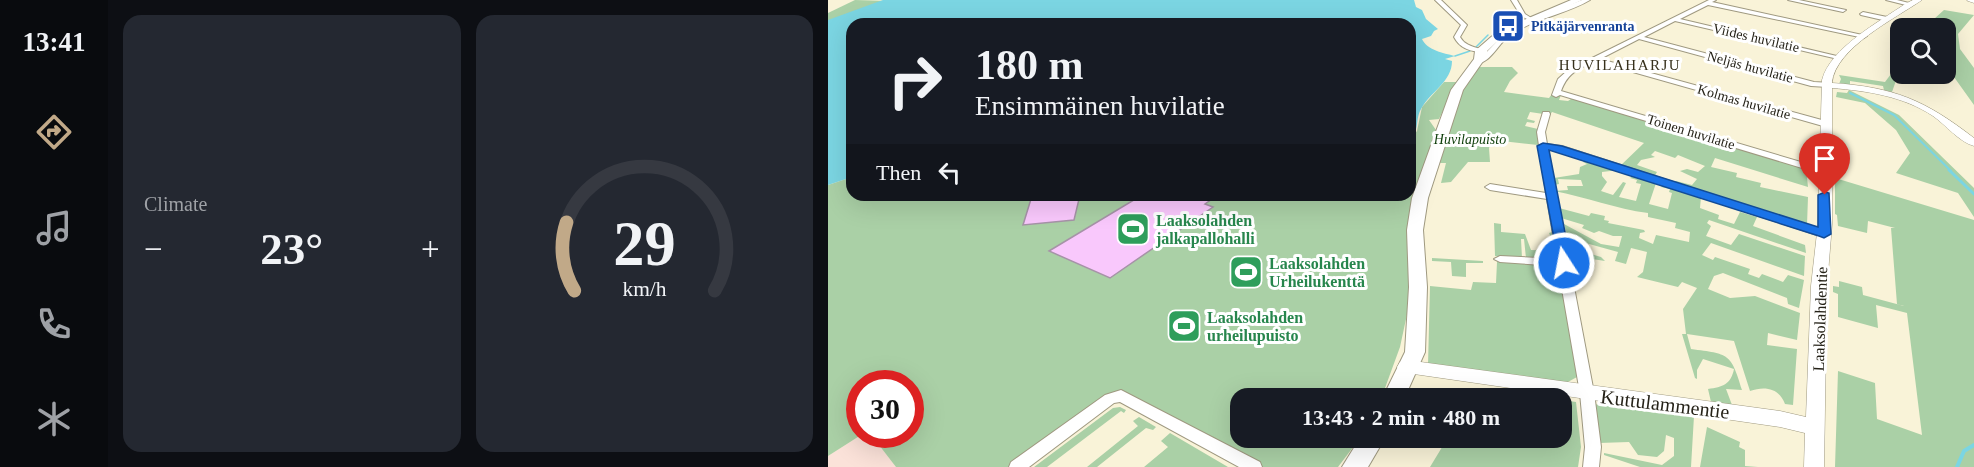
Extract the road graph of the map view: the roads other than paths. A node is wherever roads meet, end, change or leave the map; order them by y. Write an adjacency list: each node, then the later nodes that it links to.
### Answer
1 (1437, 0): 16 (street)
2 (1514, 0): 11 (street)
3 (1577, 0): 11 (main road)
4 (1587, 0): 16 (street)
5 (1791, 0): 9 (street)
6 (1889, 0): 8 (street)
7 (1710, 2): 12 (street); 14 (street)
8 (1914, 2): 13 (street)
9 (1844, 10)
10 (1863, 14): 13 (street)
11 (1531, 19): 16 (main road)
12 (1674, 19): 15 (street); 17 (street, Viides huvilatie)
13 (1887, 19): 14 (street)
14 (1864, 36): 17 (street)
15 (1638, 37): 18 (street); 19 (street, Neljäs huvilatie)
16 (1478, 57): 30 (main road)
17 (1838, 57): 19 (street, Laaksolahdentie)
18 (1593, 59): 21 (street, Kolmas huvilatie); 24 (street, Toinen huvilatie)
19 (1828, 85): 21 (street, Laaksolahdentie); 22 (street)
20 (1546, 114): 23 (street)
21 (1826, 124): 24 (street, Laaksolahdentie)
22 (1974, 143)
23 (1543, 146): 26 (street); 27 (street)
24 (1825, 172): 27 (street, Laaksolahdentie)
25 (1490, 187): 26 (street)
26 (1552, 197): 29 (street)
27 (1824, 234): 33 (street, Laaksolahdentie)
28 (1500, 259): 29 (street)
29 (1564, 263): 32 (street)
30 (1406, 367): 31 (main road); 32 (street, Kuttulammentie)
31 (1397, 388)
32 (1587, 393): 33 (street, Kuttulammentie); 38 (street)
33 (1816, 427): 39 (street, Laaksolahdentie)
34 (1366, 448): 37 (main road)
35 (1017, 467): 36 (street)
36 (1254, 467)
37 (1354, 467)
38 (1591, 467)
39 (1814, 467)

